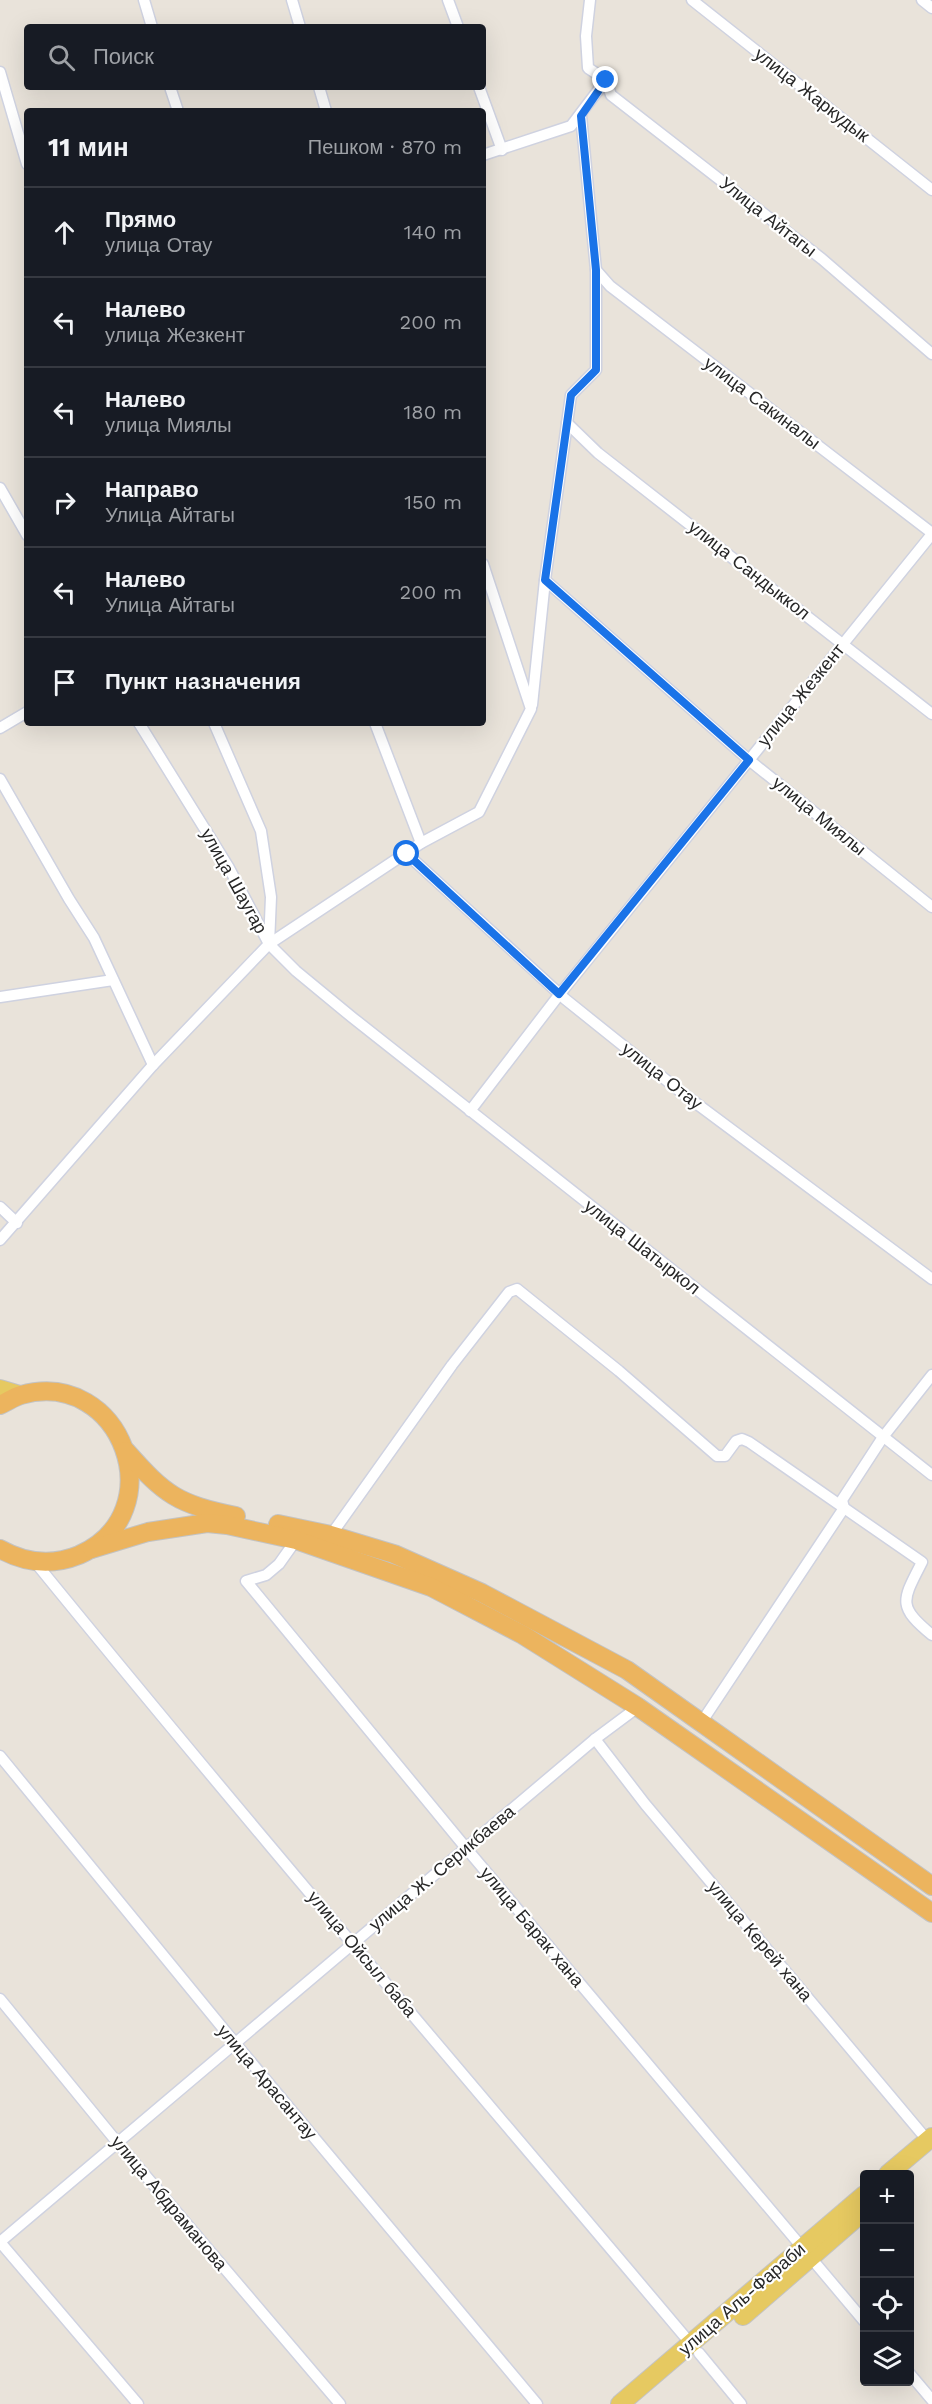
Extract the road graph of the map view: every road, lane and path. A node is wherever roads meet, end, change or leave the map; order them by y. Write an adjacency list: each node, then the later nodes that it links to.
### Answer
1 (144, 0): 8 (street)
2 (292, 0): 9 (street)
3 (448, 0): 10 (street)
4 (590, 0): 12 (street, Улица Айтагы)
5 (692, 0): 22 (street, улица Жаркудык)
6 (922, 0): 7 (street)
7 (932, 8)
8 (151, 24)
9 (299, 24)
10 (457, 24)
11 (0, 72): 20 (street)
12 (606, 80): 18 (street); 24 (street, Улица Айтагы)
13 (171, 90): 16 (street)
14 (320, 90): 17 (street)
15 (480, 90): 19 (street)
16 (177, 108)
17 (325, 108)
18 (581, 116): 19 (street); 23 (street)
19 (501, 150): 21 (street)
20 (24, 154)
21 (486, 154)
22 (932, 190)
23 (596, 270): 25 (street); 28 (street, улица Сакиналы)
24 (932, 354)
25 (567, 423): 30 (street); 31 (street, улица Сандыккол)
26 (0, 488): 27 (street)
27 (24, 530)
28 (932, 533): 31 (street, улица Жезкент)
29 (486, 573): 32 (street)
30 (545, 580): 32 (street); 39 (street, улица Миялы)
31 (843, 643): 34 (street, улица Сандыккол); 39 (street, улица Жезкент)
32 (531, 709): 41 (street)
33 (24, 714): 38 (street)
34 (932, 714)
35 (141, 726): 44 (street, улица Шаугар)
36 (215, 726): 44 (street)
37 (376, 726): 41 (street)
38 (0, 728)
39 (749, 760): 43 (street, улица Миялы); 46 (street, улица Жезкент)
40 (0, 779): 45 (street)
41 (421, 843): 42 (street)
42 (407, 854): 44 (street); 46 (street, улица Отау)
43 (932, 907)
44 (269, 944): 48 (street, улица Шаугар); 49 (street)
45 (113, 980): 47 (street); 49 (street)
46 (559, 994): 50 (street, улица Жезкент); 54 (street, улица Отау)
47 (0, 997)
48 (353, 1018): 50 (street, улица Шатыркол)
49 (153, 1065): 52 (street)
50 (470, 1111): 59 (street, улица Шатыркол)
51 (0, 1207): 52 (street)
52 (16, 1223): 53 (street)
53 (0, 1240)
54 (932, 1279)
55 (932, 1375): 59 (street)
56 (0, 1389): 57 (main road)
57 (20, 1395): 58 (highway); 60 (highway)
58 (0, 1405)
59 (883, 1437): 61 (street, улица Шатыркол); 62 (street)
60 (126, 1451): 63 (highway); 66 (highway)
61 (932, 1475)
62 (844, 1508): 63 (street); 68 (street); 70 (street)
63 (331, 1535): 70 (highway)
64 (296, 1540): 66 (highway); 69 (highway); 73 (street, улица Барак хана)
65 (0, 1549): 67 (highway)
66 (92, 1549): 67 (highway)
67 (35, 1562): 76 (street, улица Ойсыл баба)
68 (932, 1635)
69 (638, 1707): 71 (street, улица Ж. Серикбаева); 75 (highway)
70 (700, 1724): 74 (highway)
71 (595, 1739): 73 (street, улица Ж. Серикбаева); 80 (street, улица Керей хана)
72 (0, 1756): 78 (street, улица Арасантау)
73 (466, 1848): 76 (street, улица Ж. Серикбаева); 86 (street, улица Барак хана)
74 (932, 1886)
75 (932, 1913)
76 (354, 1943): 78 (street, улица Ж. Серикбаева); 88 (street, улица Ойсыл баба)
77 (0, 1999): 79 (street, улица Абдраманова)
78 (235, 2043): 79 (street, улица Ж. Серикбаева); 93 (street, улица Арасантау)
79 (117, 2142): 85 (street, улица Ж. Серикбаева); 92 (street, улица Абдраманова)
80 (930, 2143): 81 (main road); 82 (main road)
81 (895, 2170)
82 (910, 2170)
83 (860, 2198): 86 (main road, улица Аль-Фараби)
84 (860, 2214): 86 (main road, улица Аль-Фараби)
85 (0, 2242): 91 (street)
86 (806, 2253): 87 (street, улица Барак хана); 88 (main road, улица Аль-Фараби)
87 (860, 2316)
88 (695, 2349): 94 (main road, улица Аль-Фараби); 95 (main road, улица Аль-Фараби); 96 (street, улица Ойсыл баба)
89 (914, 2380): 90 (street)
90 (932, 2400)
91 (138, 2404)
92 (340, 2404)
93 (537, 2404)
94 (620, 2404)
95 (639, 2404)
96 (741, 2404)

